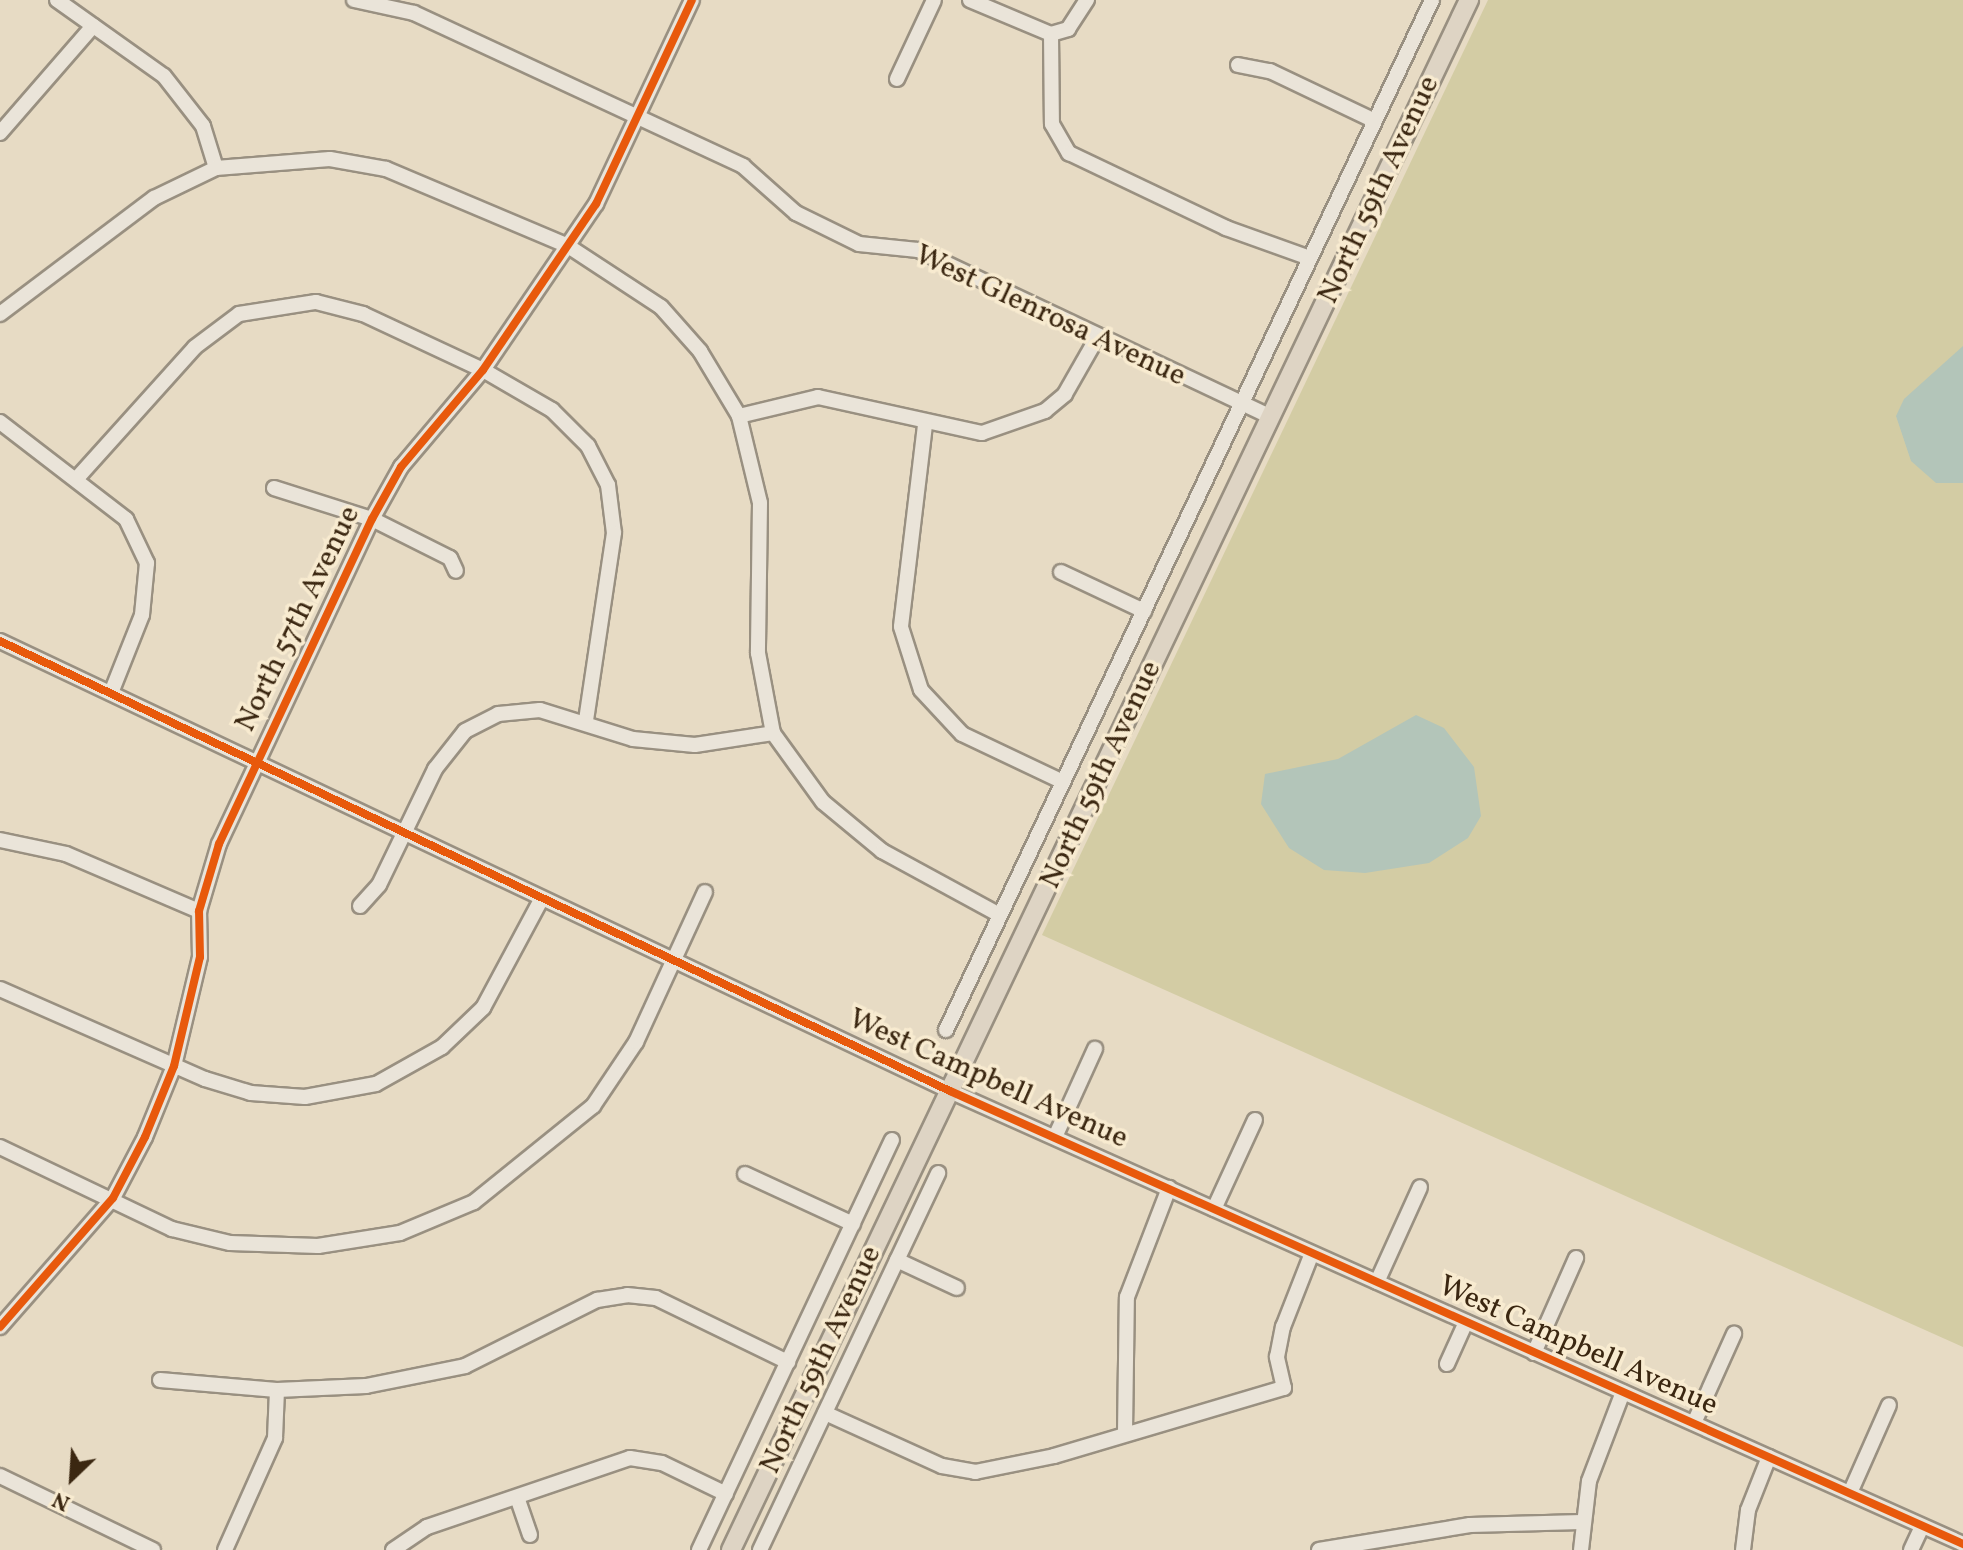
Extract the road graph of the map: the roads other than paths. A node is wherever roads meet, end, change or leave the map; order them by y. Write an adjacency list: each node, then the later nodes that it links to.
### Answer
1 (57, 0): 9 (street)
2 (354, 0): 13 (street, West Glenrosa Avenue)
3 (692, 0): 13 (street, North 57th Avenue)
4 (934, 0): 12 (street)
5 (970, 0): 10 (street)
6 (1087, 0): 10 (street)
7 (1432, 0): 14 (street, North 59th Avenue)
8 (1469, 0): 24 (main road, North 59th Avenue)
9 (93, 26): 15 (street); 16 (street)
10 (1051, 34): 18 (street)
11 (1238, 65): 14 (street)
12 (897, 79)
13 (642, 119): 17 (street, North 57th Avenue); 20 (street, West Glenrosa Avenue)
14 (1375, 121): 18 (street, North 59th Avenue)
15 (0, 133)
16 (216, 168): 17 (street); 19 (street)
17 (568, 246): 21 (street, North 57th Avenue); 23 (street)
18 (1310, 258): 22 (street, North 59th Avenue)
19 (0, 314)
20 (1097, 338): 22 (street, West Glenrosa Avenue); 26 (street)
21 (483, 370): 27 (street); 29 (street, North 57th Avenue); 35 (street)
22 (1241, 404): 24 (street, West Glenrosa Avenue); 32 (street, North 59th Avenue)
23 (739, 416): 26 (street); 36 (street)
24 (1271, 417): 51 (main road, North 59th Avenue)
25 (0, 422): 27 (street)
26 (925, 425): 38 (street)
27 (79, 476): 34 (street)
28 (274, 488): 29 (street)
29 (372, 519): 30 (street); 37 (street, North 57th Avenue)
30 (456, 571)
31 (1061, 572): 32 (street)
32 (1144, 611): 38 (street, North 59th Avenue)
33 (0, 641): 34 (street, West Campbell Avenue)
34 (111, 693): 37 (street, West Campbell Avenue)
35 (586, 721): 36 (street); 39 (street)
36 (773, 733): 45 (street)
37 (256, 761): 39 (street, West Campbell Avenue); 44 (street, North 57th Avenue)
38 (1063, 782): 45 (street, North 59th Avenue)
39 (402, 833): 42 (street, West Campbell Avenue); 43 (street)
40 (0, 840): 44 (street)
41 (705, 892): 46 (street)
42 (541, 900): 46 (street, West Campbell Avenue); 50 (street)
43 (360, 906)
44 (199, 911): 50 (street, North 57th Avenue)
45 (1000, 915): 48 (street, North 59th Avenue)
46 (674, 960): 51 (street, West Campbell Avenue); 60 (street)
47 (0, 989): 50 (street)
48 (946, 1030)
49 (1095, 1049): 53 (street)
50 (174, 1066): 60 (street, North 57th Avenue)
51 (950, 1091): 53 (street, West Campbell Avenue); 90 (main road, North 59th Avenue)
52 (1255, 1120): 61 (street)
53 (1055, 1137): 59 (street, West Campbell Avenue)
54 (892, 1140): 62 (street, North 59th Avenue)
55 (0, 1147): 60 (street)
56 (938, 1173): 65 (street, North 59th Avenue)
57 (745, 1174): 62 (street)
58 (1420, 1187): 66 (street)
59 (1169, 1188): 61 (street, West Campbell Avenue); 80 (street)
60 (113, 1198): 69 (street, North 57th Avenue)
61 (1214, 1209): 63 (street, West Campbell Avenue)
62 (853, 1224): 72 (street, North 59th Avenue)
63 (1312, 1253): 66 (street, West Campbell Avenue); 80 (street)
64 (1576, 1258): 71 (street)
65 (897, 1260): 67 (street); 78 (street, North 59th Avenue)
66 (1377, 1282): 68 (street, West Campbell Avenue)
67 (957, 1288)
68 (1466, 1322): 71 (street, West Campbell Avenue); 73 (street)
69 (0, 1327)
70 (1734, 1334): 79 (street)
71 (1534, 1353): 76 (street, West Campbell Avenue)
72 (788, 1362): 75 (street); 84 (street, North 59th Avenue)
73 (1447, 1364)
74 (160, 1380): 75 (street)
75 (277, 1390): 92 (street)
76 (1623, 1392): 79 (street, West Campbell Avenue); 86 (street)
77 (1889, 1405): 83 (street)
78 (825, 1413): 80 (street); 95 (street, North 59th Avenue)
79 (1694, 1423): 81 (street, West Campbell Avenue)
80 (1125, 1432)
81 (1769, 1457): 83 (street, West Campbell Avenue); 98 (street)
82 (0, 1476): 91 (street)
83 (1850, 1493): 87 (street, West Campbell Avenue)
84 (726, 1494): 85 (street); 94 (street, North 59th Avenue)
85 (518, 1500): 88 (street); 93 (street)
86 (1582, 1522): 96 (street); 97 (street)
87 (1922, 1526): 89 (street, West Campbell Avenue); 99 (street)
88 (530, 1535)
89 (1963, 1544)
90 (734, 1549)
91 (153, 1550)
92 (225, 1550)
93 (393, 1550)
94 (699, 1550)
95 (760, 1550)
96 (1319, 1550)
97 (1581, 1550)
98 (1743, 1550)
99 (1911, 1550)

